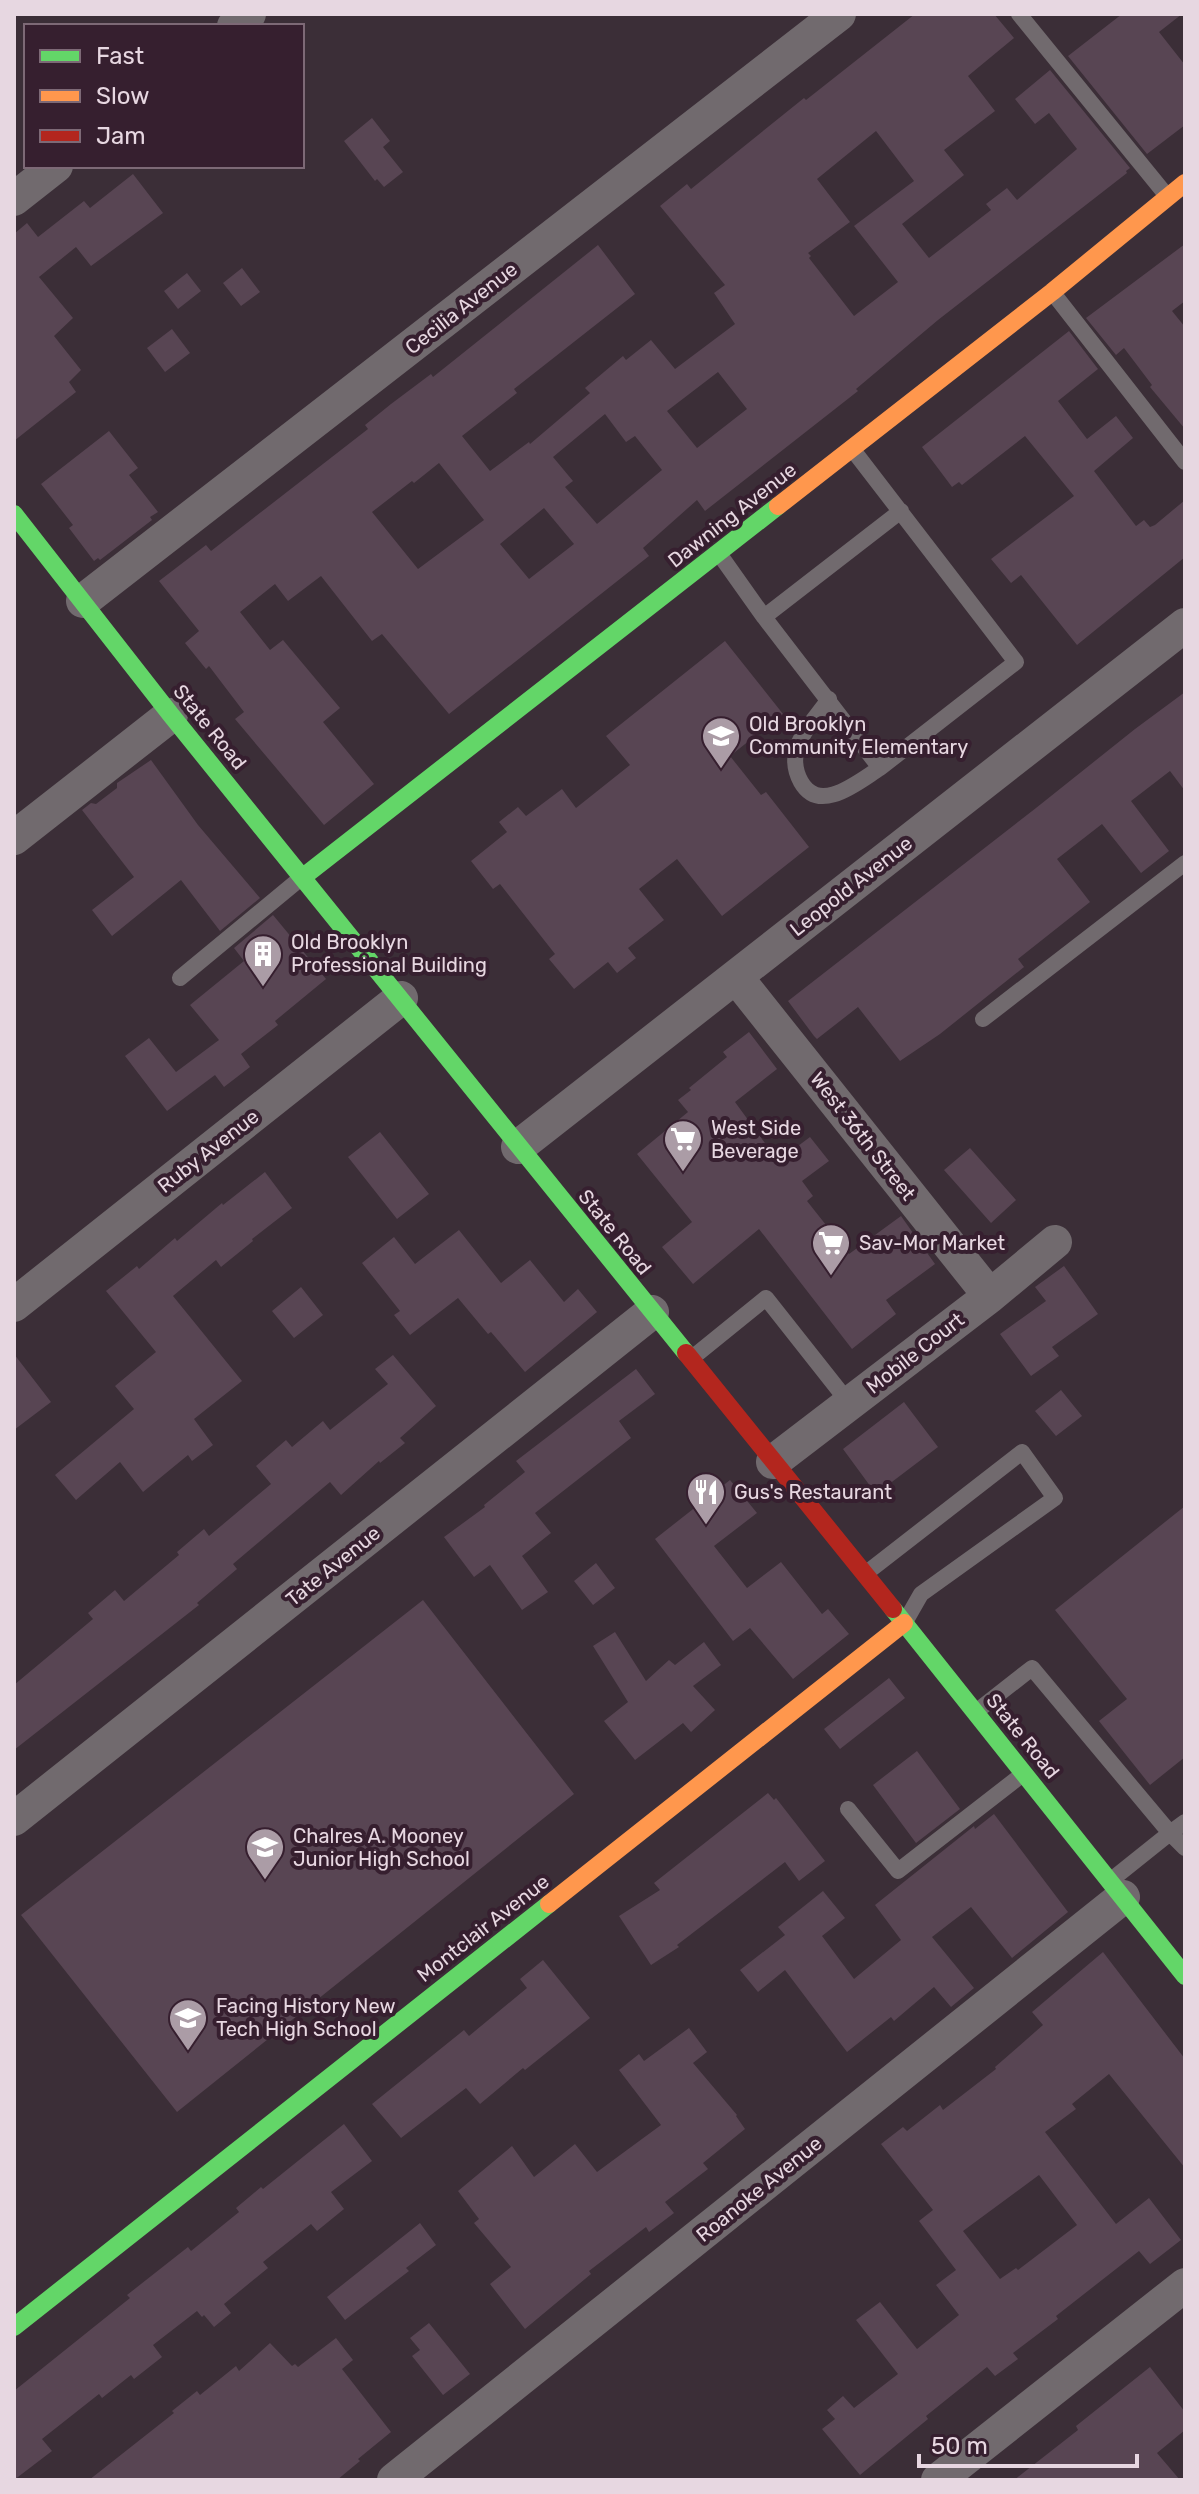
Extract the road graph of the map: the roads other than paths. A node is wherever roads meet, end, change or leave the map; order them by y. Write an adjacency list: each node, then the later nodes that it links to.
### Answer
1 (839, 14): 13 (street, Cecilia Avenue)
2 (1019, 14): 5 (lane)
3 (53, 168): 6 (street)
4 (1185, 183): 5 (street, Dawning Avenue)
5 (1168, 196): 7 (street, Dawning Avenue)
6 (14, 199)
7 (1052, 292): 8 (street, Dawning Avenue); 9 (lane)
8 (852, 449): 10 (lane); 12 (street, Dawning Avenue)
9 (1185, 462)
10 (901, 511): 14 (lane); 18 (lane)
11 (14, 514): 13 (street, State Road)
12 (718, 553): 14 (lane); 21 (street, Dawning Avenue)
13 (83, 601): 17 (street, State Road)
14 (764, 617): 16 (lane)
15 (1185, 625): 22 (street, Leopold Avenue)
16 (829, 699): 18 (lane); 18 (lane)
17 (171, 715): 19 (street); 21 (street, State Road)
18 (880, 768)
19 (14, 838)
20 (1185, 863): 25 (lane)
21 (303, 877): 23 (lane); 24 (street, State Road)
22 (736, 977): 26 (street, Leopold Avenue); 28 (street, West 36th Street)
23 (180, 978)
24 (401, 998): 26 (street, State Road); 29 (street, Ruby Avenue)
25 (983, 1019)
26 (518, 1147): 30 (street, State Road)
27 (1055, 1242): 28 (street, Mobile Court)
28 (990, 1296): 32 (street, Mobile Court)
29 (14, 1305)
30 (652, 1312): 31 (street, State Road); 39 (street, Tate Avenue)
31 (690, 1359): 32 (lane); 33 (street, State Road)
32 (849, 1403): 33 (street, Mobile Court)
33 (773, 1462): 34 (street, State Road)
34 (864, 1574): 35 (street, State Road); 35 (lane)
35 (904, 1623): 36 (street, State Road); 46 (street, Montclair Avenue)
36 (975, 1712): 37 (street, State Road); 41 (lane)
37 (1024, 1773): 38 (lane); 43 (street, State Road)
38 (848, 1809)
39 (14, 1819)
40 (1185, 1822): 41 (lane)
41 (1170, 1833): 42 (lane); 43 (lane)
42 (1185, 1848)
43 (1116, 1889): 44 (street, State Road); 47 (street, Roanoke Avenue)
44 (1185, 1976)
45 (1185, 2285): 48 (street)
46 (14, 2327)
47 (394, 2480)
48 (938, 2480)

